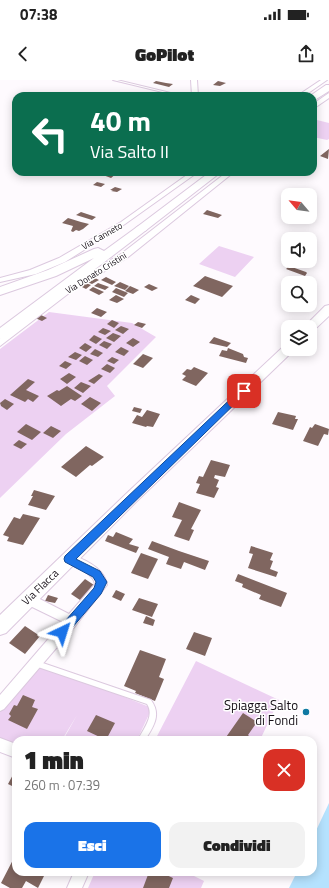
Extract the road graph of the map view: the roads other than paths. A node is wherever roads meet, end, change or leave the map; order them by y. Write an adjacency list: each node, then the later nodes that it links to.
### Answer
1 (114, 80): 5 (lane)
2 (194, 80): 6 (street)
3 (324, 80): 7 (street)
4 (329, 87): 8 (main road)
5 (165, 92)
6 (195, 92)
7 (306, 92)
8 (317, 95)
9 (329, 95): 10 (street)
10 (317, 104)
11 (188, 176): 16 (street, Via Canneto)
12 (211, 176): 14 (main road)
13 (226, 176): 23 (street, Via Donato Cristini)
14 (142, 228): 15 (highway)
15 (97, 257): 17 (highway); 22 (highway)
16 (0, 280)
17 (23, 284): 18 (highway); 19 (highway)
18 (0, 287)
19 (0, 291)
20 (329, 309): 21 (main road)
21 (317, 321)
22 (0, 335)
23 (0, 343)
24 (281, 356): 25 (main road, Via Flacca)
25 (69, 559): 26 (main road, Via Flacca); 27 (street)
26 (28, 599): 27 (street); 28 (main road, Via Flacca)
27 (72, 621): 29 (street)
28 (0, 627)
29 (36, 663): 30 (street); 31 (lane)
30 (0, 705)
31 (143, 736)
32 (0, 745): 33 (street)
33 (12, 750)
34 (80, 876): 35 (street)
35 (74, 888)

